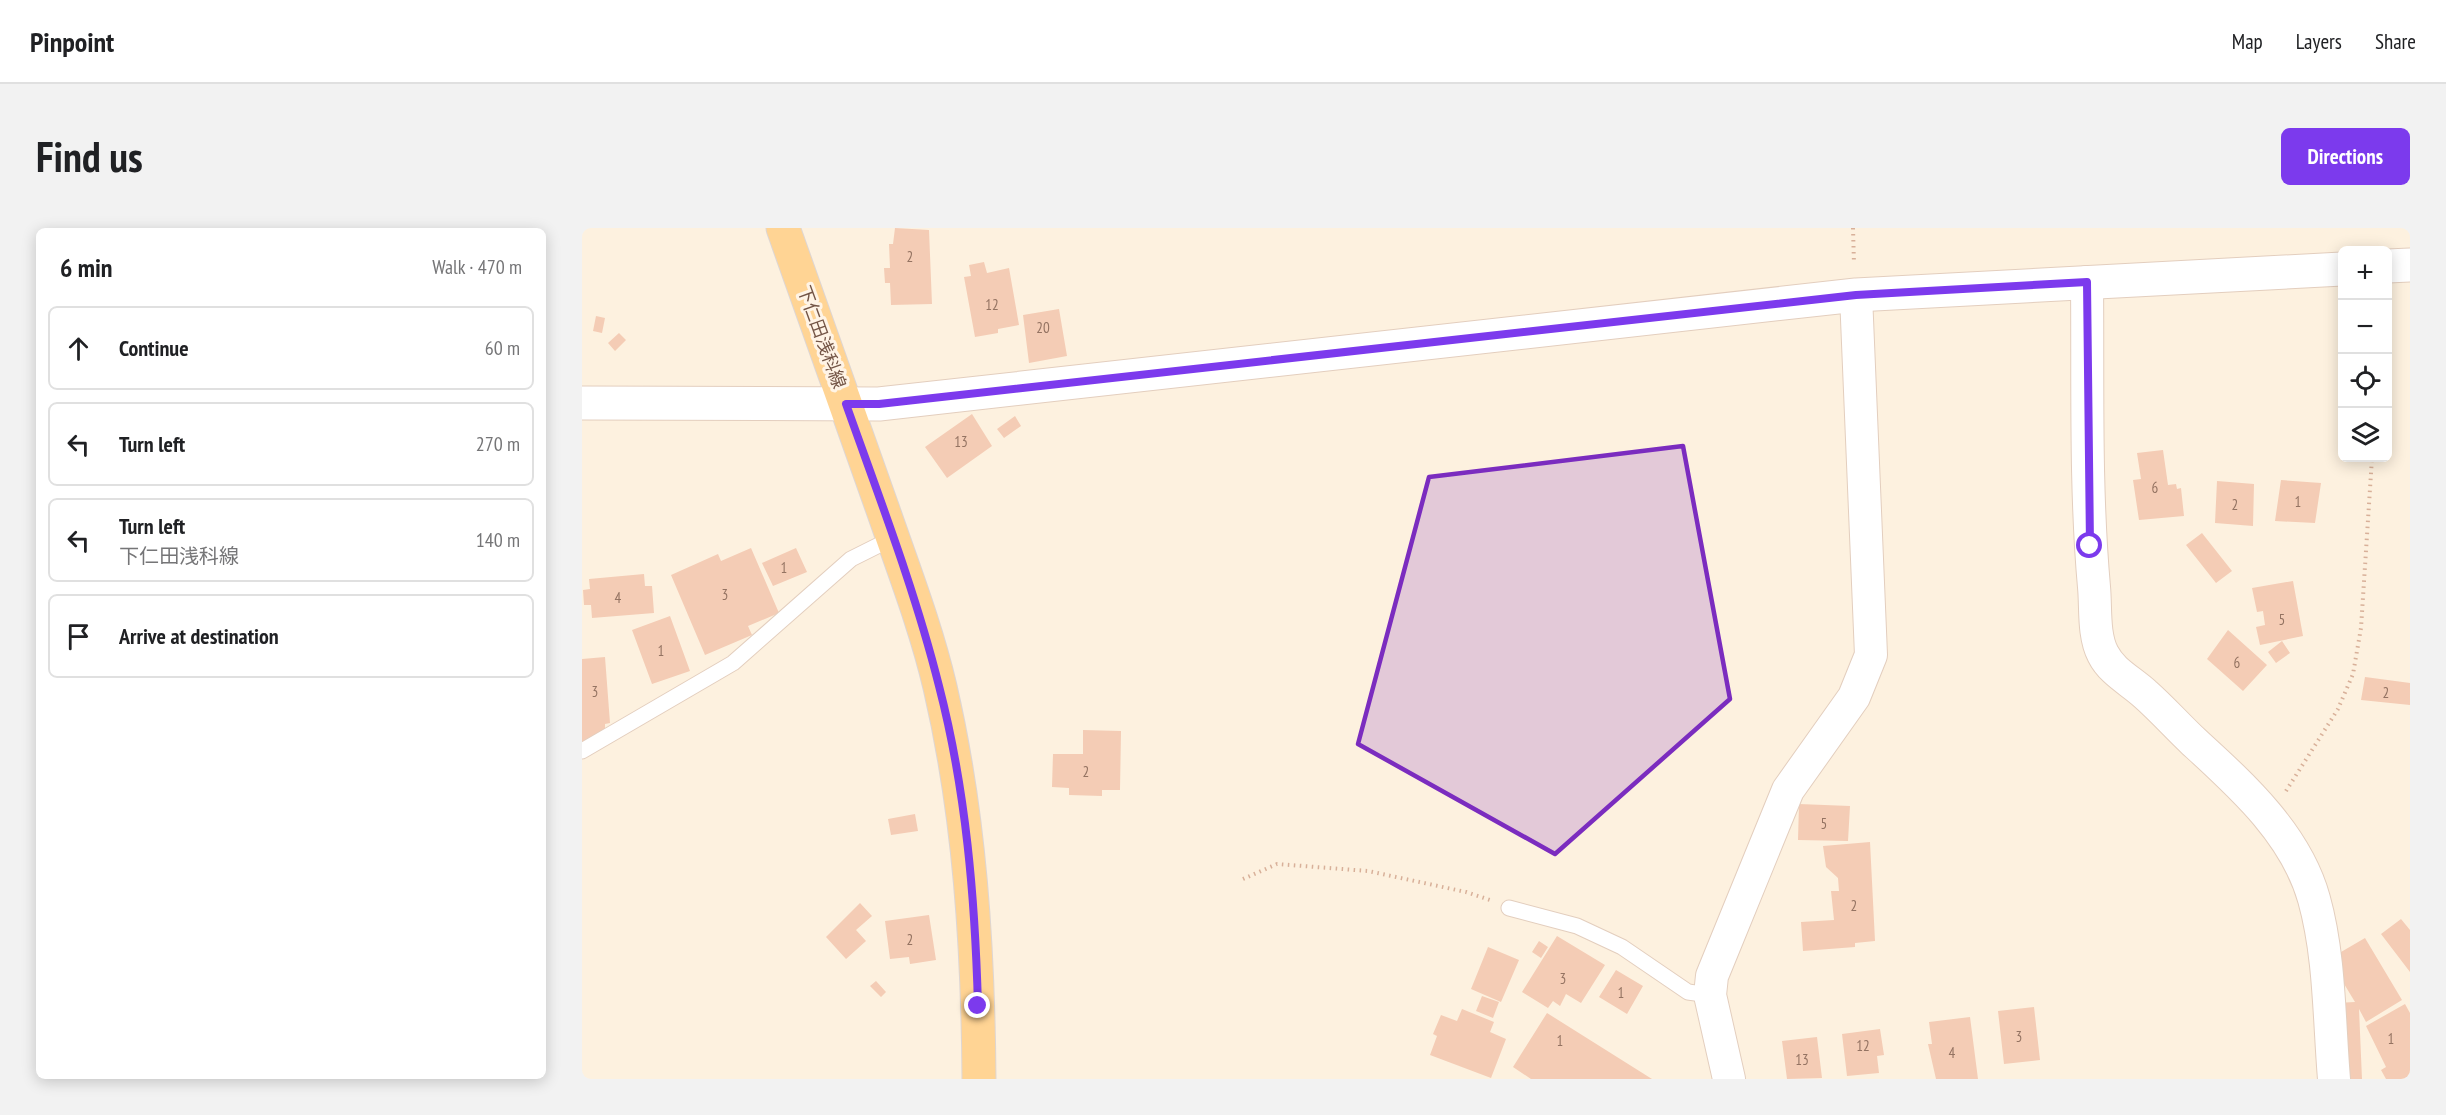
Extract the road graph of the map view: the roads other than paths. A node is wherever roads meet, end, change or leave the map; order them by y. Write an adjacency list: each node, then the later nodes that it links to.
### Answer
1 (783, 228): 8 (main road, 下仁田浅科線)
2 (2410, 265): 3 (street)
3 (2392, 266)
4 (2338, 268): 5 (street)
5 (2087, 282): 6 (street); 15 (street)
6 (1856, 295): 8 (street); 12 (street)
7 (582, 403): 8 (street)
8 (846, 404): 9 (main road, 下仁田浅科線)
9 (893, 538): 10 (lane); 13 (main road, 下仁田浅科線)
10 (582, 751)
11 (1509, 908): 12 (lane)
12 (1710, 996): 14 (street)
13 (979, 1079)
14 (1728, 1079)
15 (2334, 1079)

